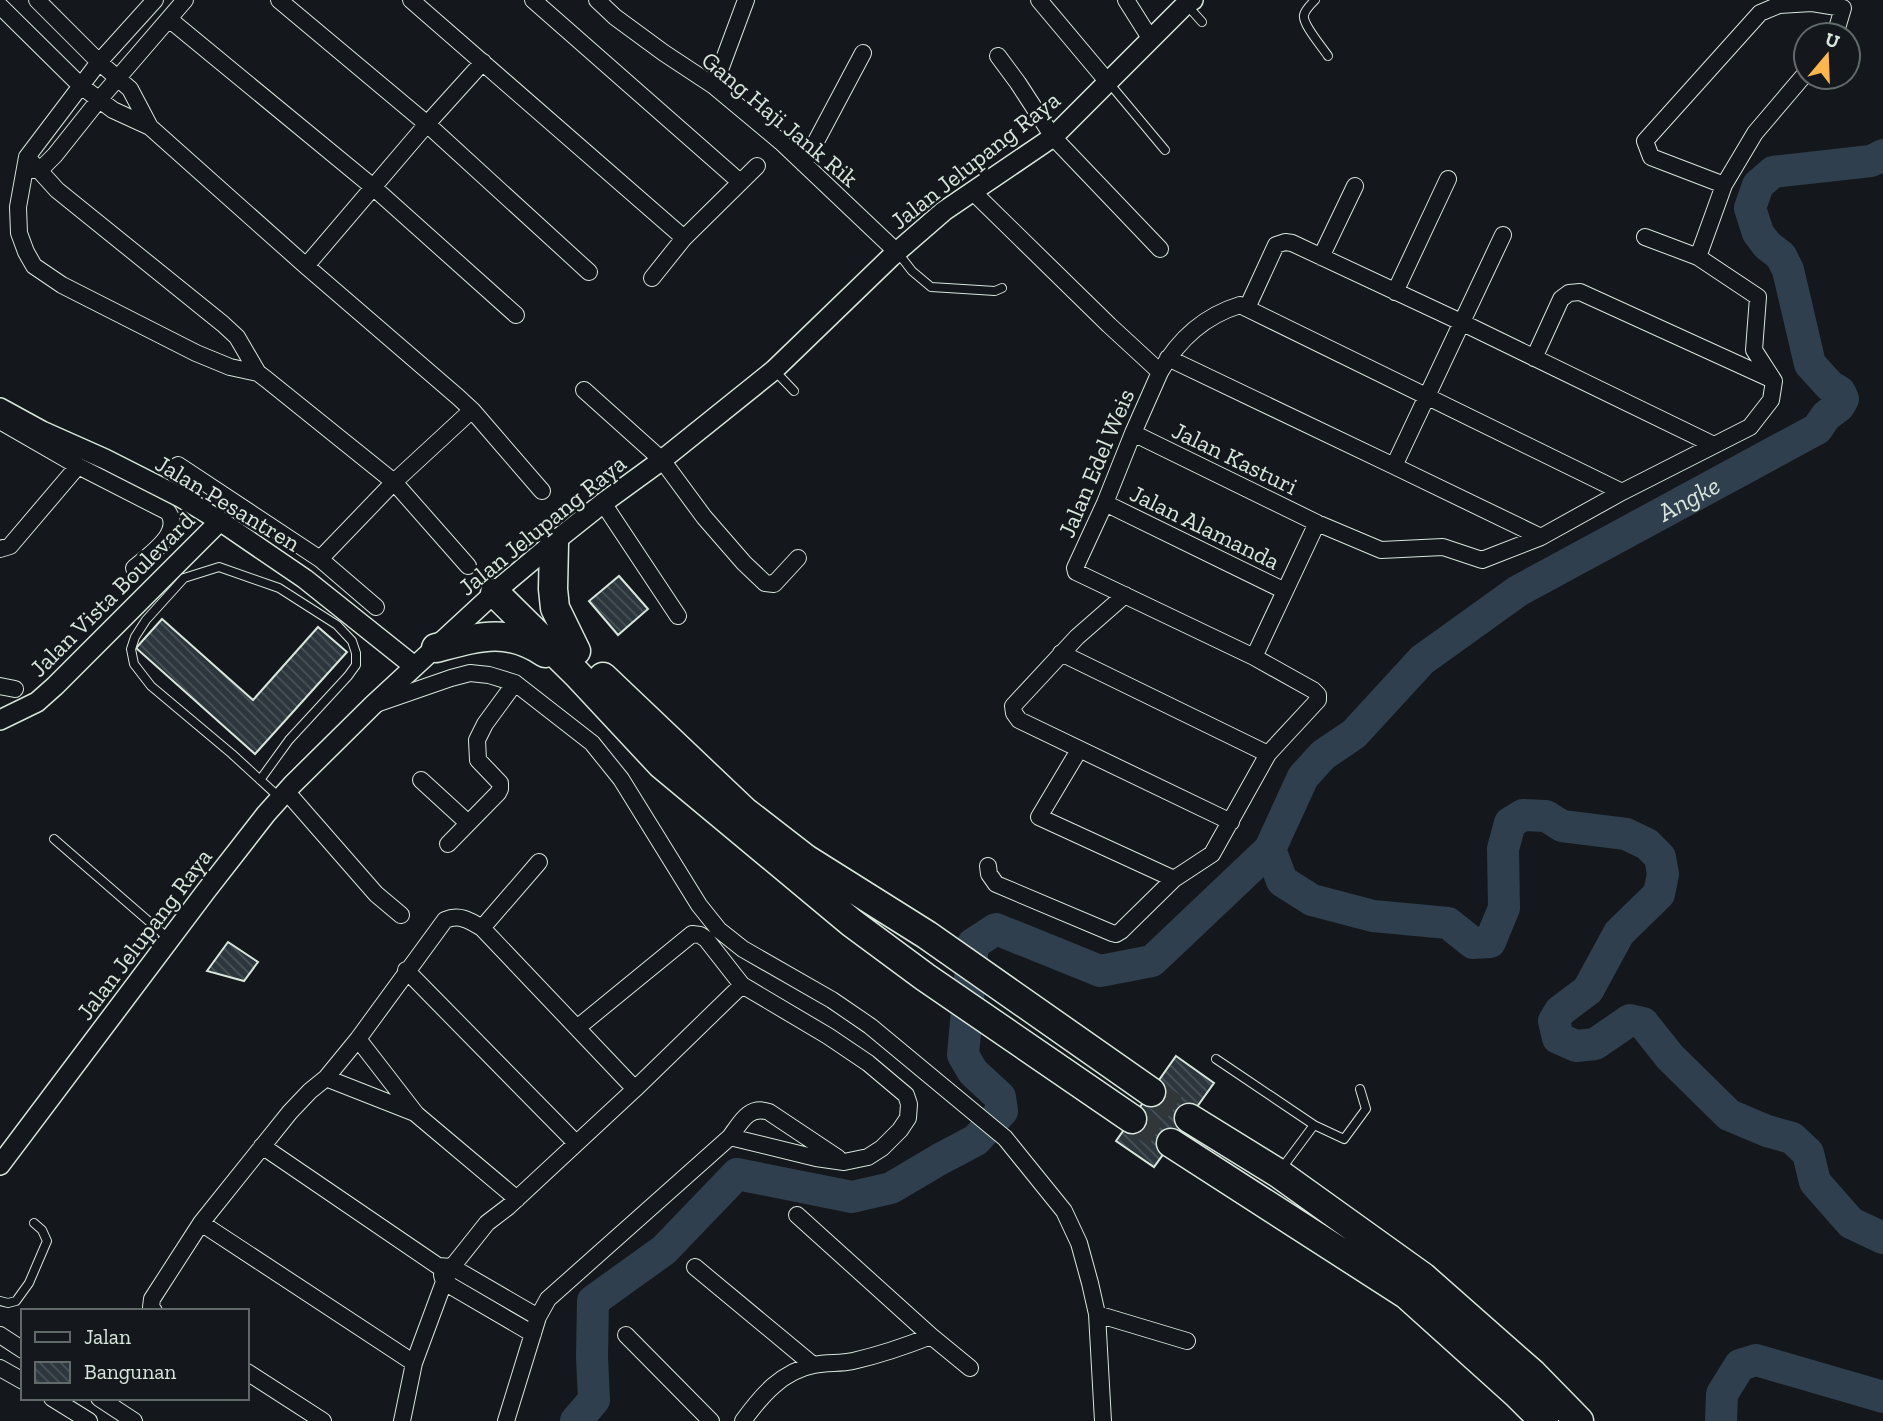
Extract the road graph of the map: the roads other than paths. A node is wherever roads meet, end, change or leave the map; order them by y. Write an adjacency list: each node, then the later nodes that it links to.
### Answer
1 (37, 0): 21 (street)
2 (155, 0): 21 (street)
3 (185, 0): 14 (street)
4 (279, 0): 29 (street)
5 (411, 0): 22 (street)
6 (533, 0): 37 (street)
7 (597, 0): 26 (street, Gang Haji Jank Rik)
8 (746, 0): 26 (street)
9 (1039, 0): 24 (street)
10 (1126, 0): 17 (street)
11 (1315, 0): 20 (lane)
12 (1189, 2): 16 (lane); 17 (street, Jalan Jelupang Raya)
13 (1, 3): 25 (street)
14 (169, 19): 23 (street); 40 (street)
15 (1839, 21): 38 (street)
16 (1202, 22)
17 (1150, 38): 24 (street, Jalan Jelupang Raya)
18 (863, 53): 33 (street)
19 (998, 56): 31 (street)
20 (1328, 56)
21 (99, 62): 23 (street); 25 (street)
22 (483, 62): 29 (street); 44 (street)
23 (118, 79): 28 (street); 30 (street)
24 (1107, 80): 31 (street, Jalan Jelupang Raya); 32 (lane)
25 (81, 86): 28 (street); 34 (street)
26 (714, 86): 33 (street, Gang Haji Jank Rik)
27 (1792, 90): 38 (street)
28 (98, 101): 30 (street); 34 (street)
29 (427, 124): 40 (street); 50 (street)
30 (150, 127): 49 (street)
31 (1053, 137): 41 (street, Jalan Jelupang Raya); 45 (street)
32 (1165, 150)
33 (804, 164): 46 (street, Gang Haji Jank Rik)
34 (30, 166): 60 (street); 60 (street)
35 (757, 166): 37 (street)
36 (1448, 179): 53 (street)
37 (740, 182): 44 (street)
38 (1724, 185): 48 (street)
39 (1355, 186): 47 (street)
40 (373, 187): 49 (street); 55 (street)
41 (972, 191): 46 (street, Jalan Jelupang Raya); 58 (street, Jalan Edel Weis)
42 (1503, 235): 56 (street)
43 (1645, 237): 48 (street)
44 (684, 238): 51 (street)
45 (1160, 248)
46 (897, 252): 52 (lane); 59 (street, Jalan Jelupang Raya)
47 (1321, 257): 53 (street); 54 (street)
48 (1698, 257): 61 (street)
49 (306, 266): 66 (street)
50 (589, 272)
51 (652, 278)
52 (1002, 288)
53 (1395, 292): 56 (street)
54 (1247, 308): 58 (street); 64 (street)
55 (516, 315)
56 (1463, 323): 57 (street); 64 (street)
57 (1534, 358): 61 (street); 69 (street)
58 (1164, 365): 68 (street, Jalan Edel Weis); 73 (street)
59 (774, 370): 63 (lane); 70 (street, Jalan Jelupang Raya)
60 (258, 373): 74 (street)
61 (1774, 381): 69 (street, Jalan Kasturi)
62 (584, 390): 70 (street)
63 (794, 390)
64 (1425, 397): 73 (street); 76 (street)
65 (0, 408): 79 (street, Jalan Pesantren)
66 (472, 410): 74 (street); 75 (street)
67 (0, 421): 72 (street)
68 (1133, 433): 78 (street, Jalan Edel Weis); 80 (street, Jalan Kasturi)
69 (1714, 445): 76 (street, Jalan Kasturi)
70 (662, 460): 77 (street, Jalan Jelupang Raya); 84 (street)
71 (178, 465): 85 (street)
72 (78, 466): 83 (street); 87 (street)
73 (1394, 466): 81 (street)
74 (394, 482): 85 (street); 86 (street)
75 (542, 491)
76 (1622, 492): 81 (street, Jalan Kasturi)
77 (603, 503): 82 (street, Jalan Jelupang Raya); 92 (street)
78 (1105, 503): 89 (street, Jalan Alamanda); 90 (street, Jalan Edel Weis)
79 (220, 521): 97 (street, Jalan Pesantren); 100 (street, Jalan Vista Boulevard)
80 (1317, 523): 81 (street, Jalan Kasturi); 89 (street)
81 (1541, 537)
82 (554, 543): 88 (street, Jalan Jelupang Raya); 96 (highway)
83 (0, 549)
84 (798, 558)
85 (320, 559): 91 (street)
86 (468, 566)
87 (134, 568)
88 (499, 589): 93 (street, Jalan Jelupang Raya); 96 (highway)
89 (1285, 591): 95 (street)
90 (1125, 595): 94 (street); 95 (street, Jalan Edel Weis)
91 (376, 607)
92 (678, 616)
93 (436, 648): 96 (highway); 97 (street, Jalan Jelupang Raya)
94 (1061, 653): 101 (street); 102 (street)
95 (1254, 657): 102 (street, Jalan Edel Weis)
96 (576, 663): 124 (highway); 127 (highway)
97 (414, 666): 99 (street, Jalan Jelupang Raya)
98 (515, 683): 99 (street); 107 (street); 144 (street)
99 (373, 705): 105 (street, Jalan Jelupang Raya)
100 (0, 720)
101 (1079, 750): 106 (street); 112 (street)
102 (1268, 754): 106 (street)
103 (260, 780): 103 (lane); 105 (lane)
104 (421, 780): 107 (street)
105 (283, 795): 113 (street); 115 (street, Jalan Jelupang Raya)
106 (1231, 822): 112 (street)
107 (468, 823): 109 (street)
108 (54, 839): 115 (lane)
109 (448, 844)
110 (539, 862): 114 (street)
111 (988, 866): 112 (street)
112 (1174, 879)
113 (401, 915)
114 (482, 928): 116 (street); 118 (street)
115 (170, 940): 134 (street, Jalan Jelupang Raya)
116 (407, 970): 119 (street); 130 (street)
117 (742, 985): 118 (street); 122 (street); 133 (street)
118 (577, 1028): 122 (street)
119 (358, 1039): 121 (street); 125 (street)
120 (1216, 1059): 128 (lane)
121 (326, 1078): 125 (street); 132 (street)
122 (635, 1089): 130 (street)
123 (1360, 1089): 128 (lane)
124 (1151, 1092)
125 (416, 1114): 136 (street)
126 (1189, 1118): 135 (highway)
127 (1132, 1119)
128 (1314, 1125): 135 (lane)
129 (730, 1137): 133 (street); 133 (street); 145 (street)
130 (576, 1143): 136 (street)
131 (1171, 1143): 135 (highway)
132 (262, 1146): 139 (street); 141 (street)
133 (844, 1162)
134 (0, 1165)
135 (1265, 1182): 169 (highway); 170 (highway)
136 (517, 1199): 141 (street)
137 (797, 1215): 149 (street)
138 (34, 1223): 142 (lane)
139 (201, 1223): 143 (street); 152 (street)
140 (695, 1266): 153 (street)
141 (445, 1272): 145 (street); 146 (street); 152 (street)
142 (0, 1301)
143 (152, 1309)
144 (1097, 1314): 150 (street); 168 (street)
145 (538, 1317): 146 (street)
146 (533, 1334): 165 (street)
147 (0, 1335): 151 (street)
148 (626, 1335): 166 (street)
149 (931, 1336): 153 (street); 155 (street)
150 (1187, 1341)
151 (21, 1349)
152 (414, 1363): 164 (street)
153 (813, 1365): 167 (street)
154 (0, 1368): 157 (street)
155 (970, 1368)
156 (248, 1373): 163 (street)
157 (21, 1380)
158 (55, 1400): 161 (street)
159 (96, 1400): 161 (street)
160 (100, 1400): 162 (street)
161 (89, 1421)
162 (134, 1421)
163 (323, 1421)
164 (402, 1421)
165 (506, 1421)
166 (711, 1421)
167 (743, 1421)
168 (1103, 1421)
169 (1544, 1421)
170 (1579, 1421)

